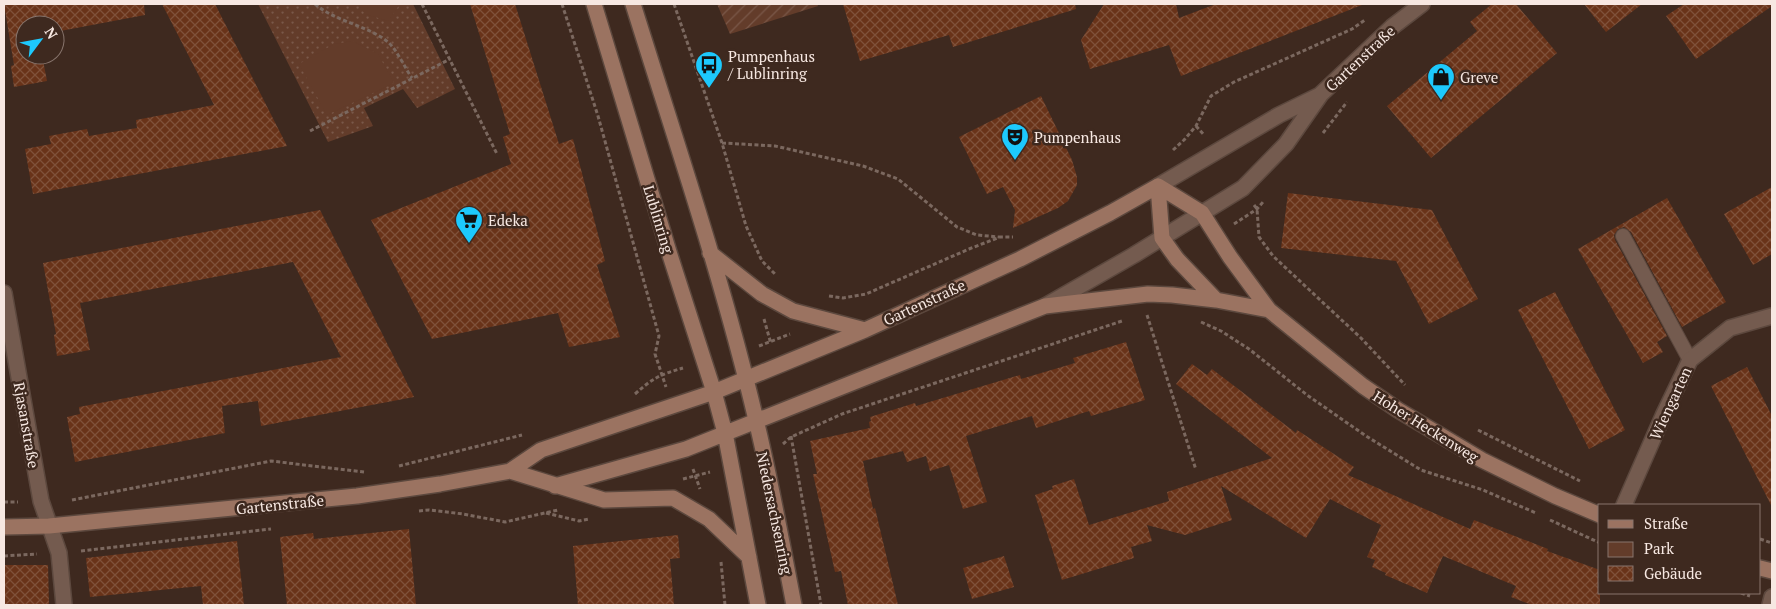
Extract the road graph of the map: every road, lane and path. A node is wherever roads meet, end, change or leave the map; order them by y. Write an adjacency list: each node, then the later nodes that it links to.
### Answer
1 (315, 4): 10 (path)
2 (422, 4): 9 (path)
3 (562, 4): 41 (path)
4 (594, 4): 40 (street, Lublinring)
5 (633, 4): 23 (street)
6 (674, 4): 13 (path)
7 (1422, 4): 11 (street, Gartenstraße)
8 (1366, 19): 14 (path)
9 (450, 58): 10 (path); 15 (path)
10 (412, 78): 12 (path)
11 (1321, 94): 16 (street, Gartenstraße); 18 (street, Gartenstraße)
12 (310, 131)
13 (722, 143): 21 (path); 24 (path)
14 (1171, 152)
15 (497, 154)
16 (1158, 186): 18 (street, Hoher Heckenweg); 22 (street); 36 (street, Gartenstraße)
17 (1257, 210): 39 (path)
18 (1202, 213): 22 (street, Gartenstraße); 29 (street, Hoher Heckenweg)
19 (1623, 236): 37 (lane)
20 (1015, 237): 21 (path)
21 (1000, 238): 26 (path)
22 (1162, 238): 27 (street); 28 (street, Gartenstraße)
23 (710, 253): 36 (street); 38 (street)
24 (778, 277)
25 (4, 293): 55 (street, Rjasanstraße)
26 (824, 295)
27 (1216, 300): 28 (street, Gartenstraße); 29 (street, Hoher Heckenweg)
28 (1044, 306): 42 (street, Gartenstraße)
29 (1269, 310): 60 (street, Hoher Heckenweg)
30 (1147, 314): 31 (path); 33 (path); 48 (path)
31 (1155, 314)
32 (1772, 316): 37 (street, Wiengarten)
33 (1138, 317)
34 (1128, 319): 75 (path)
35 (1200, 321): 61 (path)
36 (865, 330): 38 (street, Gartenstraße)
37 (1690, 360): 57 (street, Wiengarten)
38 (746, 379): 40 (street, Gartenstraße); 42 (street)
39 (1410, 389)
40 (714, 392): 44 (street, Lublinring); 49 (street, Gartenstraße)
41 (630, 398)
42 (756, 421): 44 (street, Gartenstraße); 74 (street, Niedersachsenring)
43 (1474, 428): 53 (path)
44 (725, 433): 46 (street, Gartenstraße); 70 (street)
45 (525, 434): 47 (path)
46 (686, 449): 51 (path); 54 (street, Gartenstraße)
47 (391, 468)
48 (1196, 470)
49 (510, 471): 54 (street, Gartenstraße); 64 (street, Gartenstraße)
50 (371, 472): 55 (path)
51 (696, 475): 52 (path); 62 (path)
52 (677, 480)
53 (1586, 483)
54 (555, 486): 62 (street)
55 (41, 501): 56 (path); 64 (street, Rjasanstraße)
56 (4, 502)
57 (1624, 504)
58 (565, 508): 59 (path)
59 (419, 511)
60 (1598, 514)
61 (1540, 516)
62 (709, 519): 70 (street)
63 (1549, 520): 67 (path)
64 (49, 526): 65 (street, Gartenstraße); 68 (street)
65 (4, 527)
66 (273, 528): 68 (path)
67 (1598, 542)
68 (59, 553): 69 (path); 72 (street)
69 (4, 556)
70 (749, 557): 73 (street)
71 (1772, 597): 76 (street)
72 (64, 605)
73 (758, 605)
74 (794, 605)
75 (821, 605)
76 (1770, 605)

